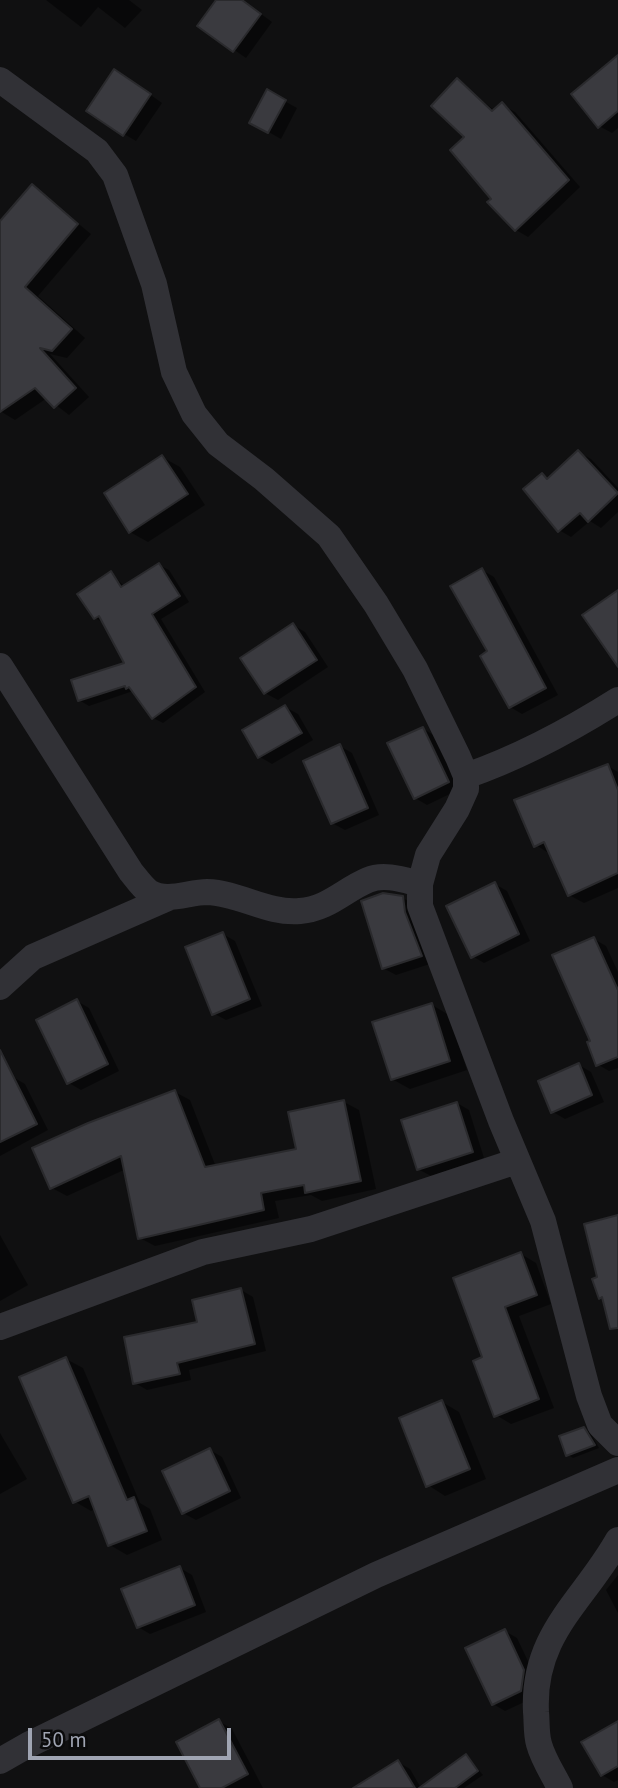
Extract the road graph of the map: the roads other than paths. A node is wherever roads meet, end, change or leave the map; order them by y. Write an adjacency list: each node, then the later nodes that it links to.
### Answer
1 (0, 80): 4 (street)
2 (0, 666): 6 (street)
3 (618, 700): 4 (street)
4 (466, 776): 5 (street)
5 (420, 884): 6 (street); 8 (street)
6 (170, 897): 7 (street)
7 (0, 987)
8 (517, 1161): 9 (street); 10 (street)
9 (0, 1327)
10 (618, 1443)
11 (618, 1470): 13 (street)
12 (618, 1540): 14 (street)
13 (0, 1761)
14 (560, 1788)

